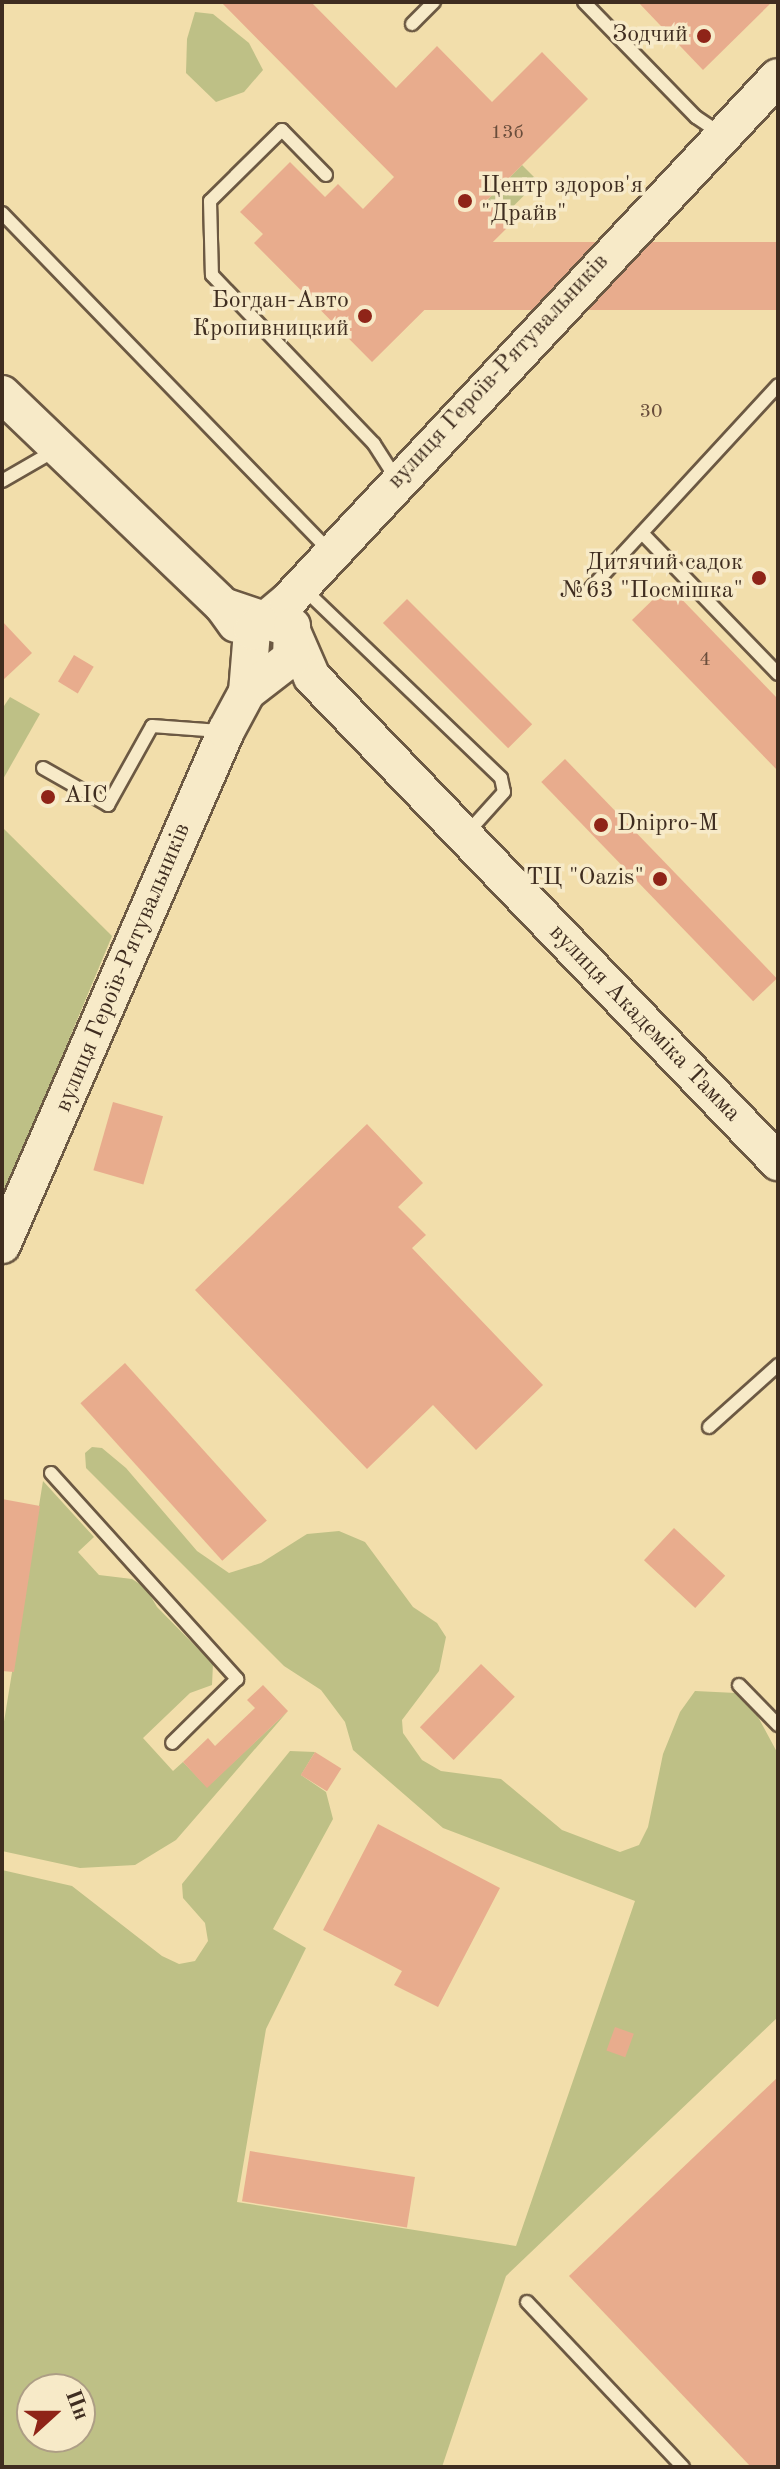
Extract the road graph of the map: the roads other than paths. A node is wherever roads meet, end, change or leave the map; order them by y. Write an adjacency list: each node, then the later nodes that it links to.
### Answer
1 (434, 2): 3 (lane)
2 (584, 2): 5 (lane)
3 (412, 24)
4 (778, 77): 5 (main road, вулиця Героїв-Рятувальників)
5 (723, 135): 11 (main road, вулиця Героїв-Рятувальників)
6 (326, 175): 11 (lane)
7 (2, 213): 14 (lane)
8 (778, 385): 13 (lane)
9 (2, 394): 10 (main road)
10 (57, 450): 12 (lane); 16 (main road)
11 (397, 480): 14 (main road, вулиця Героїв-Рятувальників)
12 (2, 481)
13 (642, 533): 15 (lane); 17 (lane)
14 (331, 553): 16 (main road, вулиця Героїв-Рятувальників)
15 (591, 588)
16 (279, 627): 18 (main road, вулиця Героїв-Рятувальників); 20 (main road, вулиця Академіка Тамма); 20 (lane)
17 (778, 674)
18 (226, 731): 19 (lane); 22 (main road, вулиця Героїв-Рятувальників)
19 (43, 768)
20 (463, 838): 21 (main road, вулиця Академіка Тамма)
21 (778, 1162)
22 (2, 1245)
23 (778, 1365): 24 (lane)
24 (709, 1427)
25 (51, 1473): 28 (lane)
26 (739, 1685): 27 (lane)
27 (778, 1725)
28 (172, 1743)
29 (527, 2302): 30 (lane)
30 (683, 2467)

